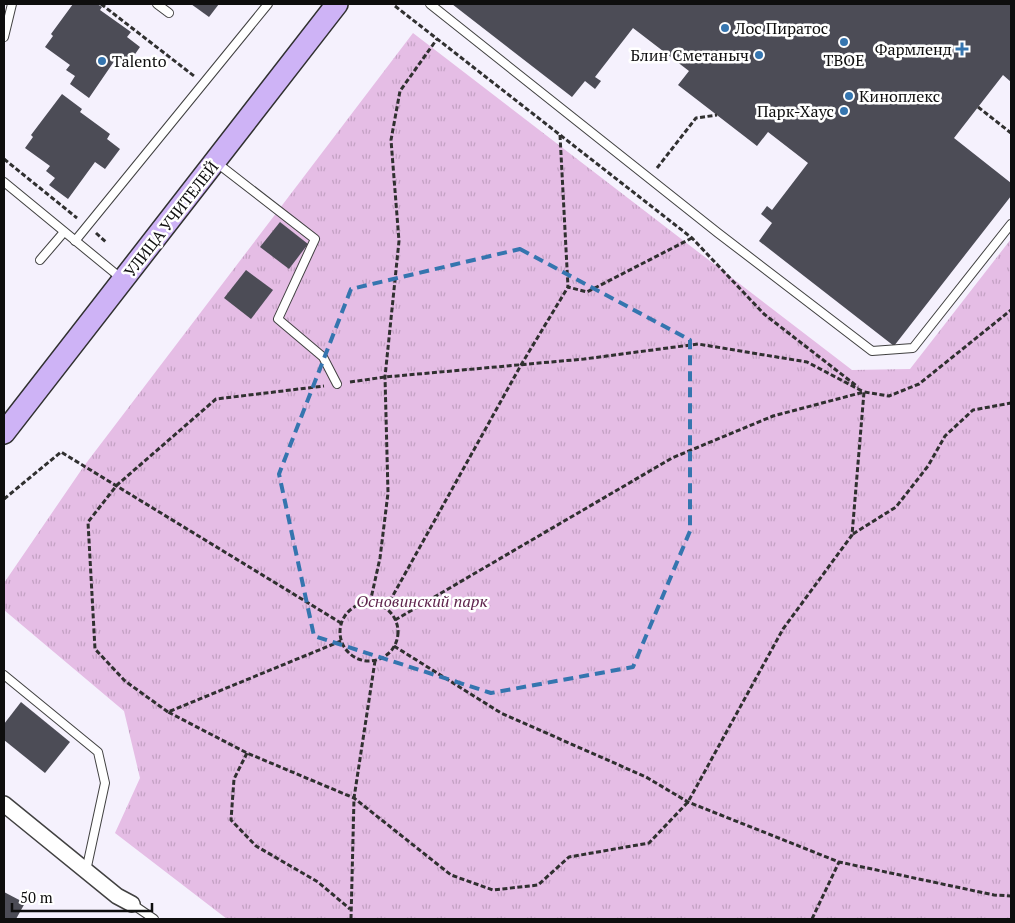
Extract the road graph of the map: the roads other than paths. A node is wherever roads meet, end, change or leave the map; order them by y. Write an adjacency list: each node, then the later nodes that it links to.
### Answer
1 (12, 4): 7 (lane)
2 (157, 4): 6 (lane)
3 (268, 4): 12 (lane)
4 (338, 4): 8 (main road, УЛИЦА УЧИТЕЛЕЙ)
5 (430, 4): 10 (lane)
6 (169, 13)
7 (4, 38)
8 (215, 162): 14 (main road, УЛИЦА УЧИТЕЛЕЙ); 15 (lane)
9 (4, 182): 11 (lane)
10 (1011, 224)
11 (64, 232): 12 (lane); 13 (lane)
12 (75, 240): 14 (lane)
13 (40, 260)
14 (123, 280): 16 (main road, УЛИЦА УЧИТЕЛЕЙ)
15 (337, 384)
16 (4, 433)
17 (4, 676): 19 (lane)
18 (4, 804): 19 (street)
19 (86, 871): 20 (street)
20 (132, 904): 21 (lane)
21 (154, 919)

